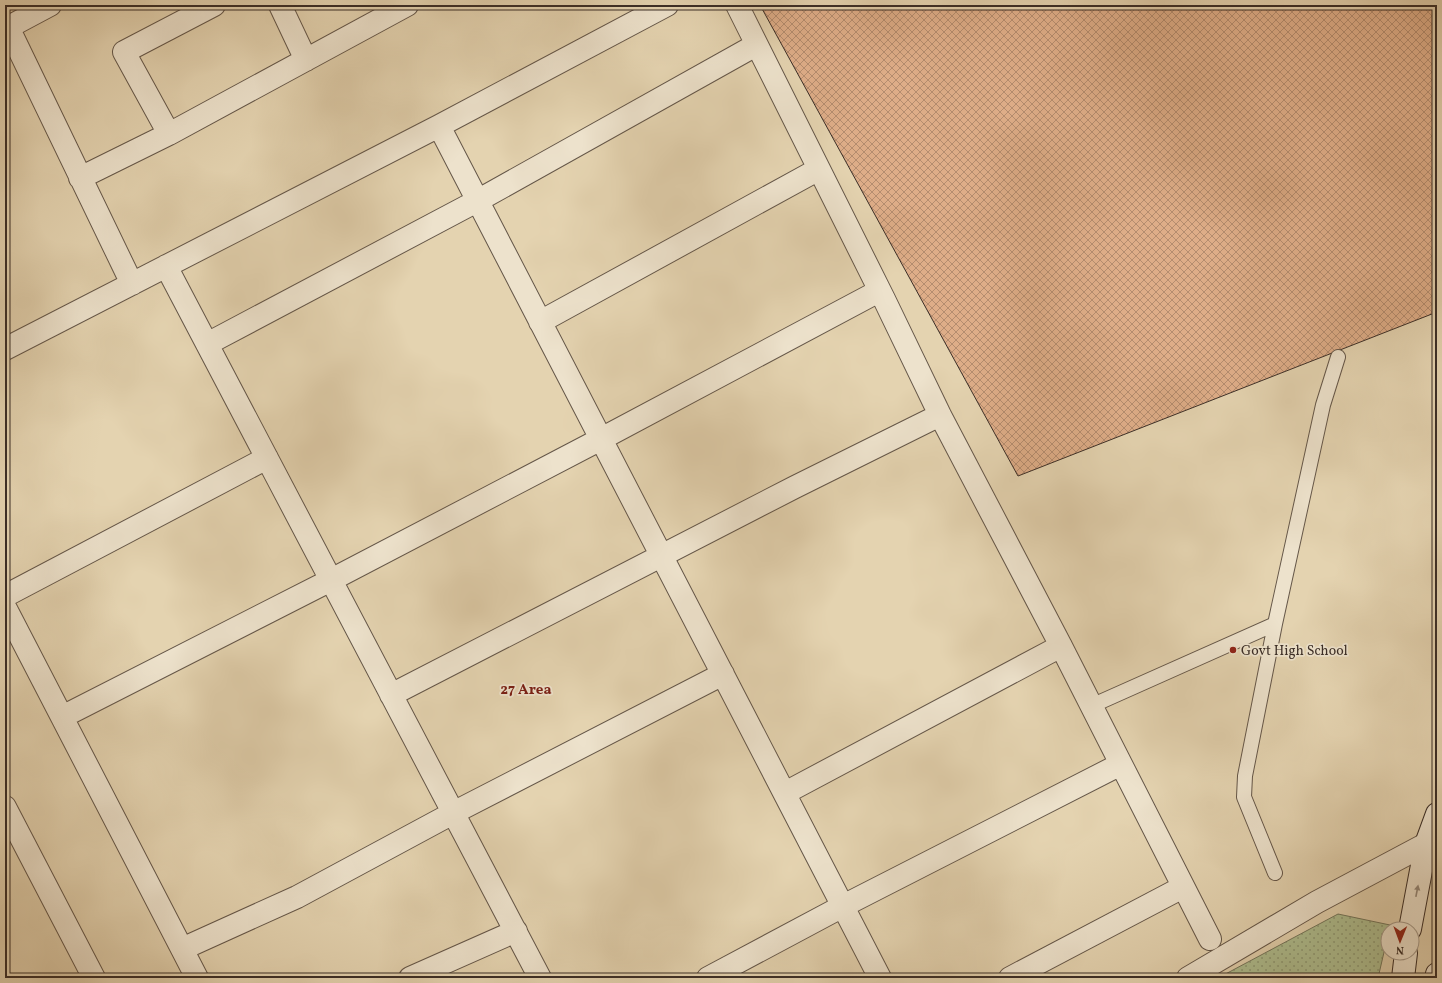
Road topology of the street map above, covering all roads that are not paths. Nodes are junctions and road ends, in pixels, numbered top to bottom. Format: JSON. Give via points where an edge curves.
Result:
{"nodes":[{"id":1,"x":50,"y":5,"type":"edge"},
{"id":2,"x":214,"y":5,"type":"edge"},
{"id":3,"x":280,"y":5,"type":"edge"},
{"id":4,"x":406,"y":5,"type":"edge"},
{"id":5,"x":667,"y":5,"type":"edge"},
{"id":6,"x":737,"y":5,"type":"edge"},
{"id":7,"x":6,"y":28,"type":"edge"},
{"id":8,"x":756,"y":45,"type":"junction"},
{"id":9,"x":306,"y":60,"type":"junction"},
{"id":10,"x":439,"y":126,"type":"junction"},
{"id":11,"x":169,"y":134,"type":"junction"},
{"id":12,"x":819,"y":169,"type":"junction"},
{"id":13,"x":80,"y":178,"type":"junction"},
{"id":14,"x":477,"y":201,"type":"junction"},
{"id":15,"x":166,"y":266,"type":"junction"},
{"id":16,"x":132,"y":284,"type":"junction"},
{"id":17,"x":879,"y":291,"type":"junction"},
{"id":18,"x":540,"y":322,"type":"junction"},
{"id":19,"x":207,"y":344,"type":"junction"},
{"id":20,"x":5,"y":349,"type":"edge"},
{"id":21,"x":1338,"y":357,"type":"dead end"},
{"id":22,"x":940,"y":415,"type":"junction"},
{"id":23,"x":601,"y":439,"type":"junction"},
{"id":24,"x":267,"y":458,"type":"junction"},
{"id":25,"x":662,"y":556,"type":"junction"},
{"id":26,"x":331,"y":580,"type":"junction"},
{"id":27,"x":5,"y":596,"type":"edge"},
{"id":28,"x":5,"y":607,"type":"edge"},
{"id":29,"x":1275,"y":624,"type":"junction"},
{"id":30,"x":1060,"y":646,"type":"junction"},
{"id":31,"x":723,"y":674,"type":"junction"},
{"id":32,"x":391,"y":695,"type":"junction"},
{"id":33,"x":1091,"y":706,"type":"junction"},
{"id":34,"x":62,"y":717,"type":"junction"},
{"id":35,"x":1121,"y":764,"type":"junction"},
{"id":36,"x":784,"y":793,"type":"junction"},
{"id":37,"x":5,"y":807,"type":"edge"},
{"id":38,"x":453,"y":813,"type":"junction"},
{"id":39,"x":1437,"y":814,"type":"edge"},
{"id":40,"x":1432,"y":841,"type":"edge"},
{"id":41,"x":1275,"y":873,"type":"dead end"},
{"id":42,"x":1183,"y":887,"type":"junction"},
{"id":43,"x":843,"y":906,"type":"junction"},
{"id":44,"x":1412,"y":921,"type":"edge"},
{"id":45,"x":516,"y":932,"type":"junction"},
{"id":46,"x":1210,"y":939,"type":"dead end"},
{"id":47,"x":182,"y":949,"type":"junction"},
{"id":48,"x":1405,"y":961,"type":"edge"},
{"id":49,"x":1437,"y":974,"type":"edge"},
{"id":50,"x":94,"y":978,"type":"edge"},
{"id":51,"x":197,"y":978,"type":"edge"},
{"id":52,"x":410,"y":978,"type":"edge"},
{"id":53,"x":540,"y":978,"type":"edge"},
{"id":54,"x":708,"y":978,"type":"edge"},
{"id":55,"x":880,"y":978,"type":"edge"},
{"id":56,"x":1010,"y":978,"type":"edge"},
{"id":57,"x":1188,"y":978,"type":"edge"},
{"id":58,"x":1403,"y":978,"type":"edge"},
{"id":59,"x":1436,"y":978,"type":"edge"}],
"edges":[{"from":1,"to":7,"type":"street"},
{"from":2,"to":11,"type":"street","via":[[124,52]]},
{"from":3,"to":9,"type":"street"},
{"from":4,"to":9,"type":"street"},
{"from":5,"to":10,"type":"street"},
{"from":6,"to":8,"type":"street"},
{"from":7,"to":13,"type":"street"},
{"from":8,"to":12,"type":"street"},
{"from":8,"to":14,"type":"street"},
{"from":9,"to":11,"type":"street"},
{"from":10,"to":14,"type":"street"},
{"from":10,"to":15,"type":"street"},
{"from":11,"to":13,"type":"street"},
{"from":12,"to":17,"type":"street"},
{"from":12,"to":18,"type":"street"},
{"from":13,"to":16,"type":"street"},
{"from":14,"to":18,"type":"street"},
{"from":14,"to":19,"type":"street"},
{"from":15,"to":16,"type":"street"},
{"from":15,"to":19,"type":"street"},
{"from":16,"to":20,"type":"street"},
{"from":17,"to":22,"type":"street"},
{"from":17,"to":23,"type":"street"},
{"from":18,"to":23,"type":"street"},
{"from":19,"to":24,"type":"street"},
{"from":21,"to":29,"type":"lane","via":[[1323,405]]},
{"from":22,"to":25,"type":"street"},
{"from":22,"to":30,"type":"street"},
{"from":23,"to":25,"type":"street"},
{"from":23,"to":26,"type":"street"},
{"from":24,"to":26,"type":"street"},
{"from":24,"to":27,"type":"street"},
{"from":25,"to":31,"type":"street"},
{"from":25,"to":32,"type":"street"},
{"from":26,"to":32,"type":"street"},
{"from":26,"to":34,"type":"street"},
{"from":28,"to":34,"type":"street"},
{"from":29,"to":33,"type":"lane"},
{"from":29,"to":41,"type":"lane","via":[[1245,776],[1244,797]]},
{"from":30,"to":33,"type":"street"},
{"from":30,"to":36,"type":"street"},
{"from":31,"to":36,"type":"street"},
{"from":31,"to":38,"type":"street"},
{"from":32,"to":38,"type":"street"},
{"from":33,"to":35,"type":"street"},
{"from":34,"to":47,"type":"street"},
{"from":35,"to":42,"type":"street"},
{"from":35,"to":43,"type":"street"},
{"from":36,"to":43,"type":"street"},
{"from":37,"to":50,"type":"street"},
{"from":38,"to":45,"type":"street"},
{"from":38,"to":47,"type":"street","via":[[297,897]]},
{"from":39,"to":40,"type":"street"},
{"from":44,"to":40,"type":"street","one_way":true},
{"from":40,"to":57,"type":"street","via":[[1317,902]]},
{"from":42,"to":46,"type":"street"},
{"from":42,"to":56,"type":"street"},
{"from":43,"to":54,"type":"street"},
{"from":43,"to":55,"type":"street"},
{"from":45,"to":52,"type":"street"},
{"from":45,"to":53,"type":"street"},
{"from":47,"to":51,"type":"street"},
{"from":48,"to":58,"type":"street"},
{"from":49,"to":59,"type":"street"}]}
